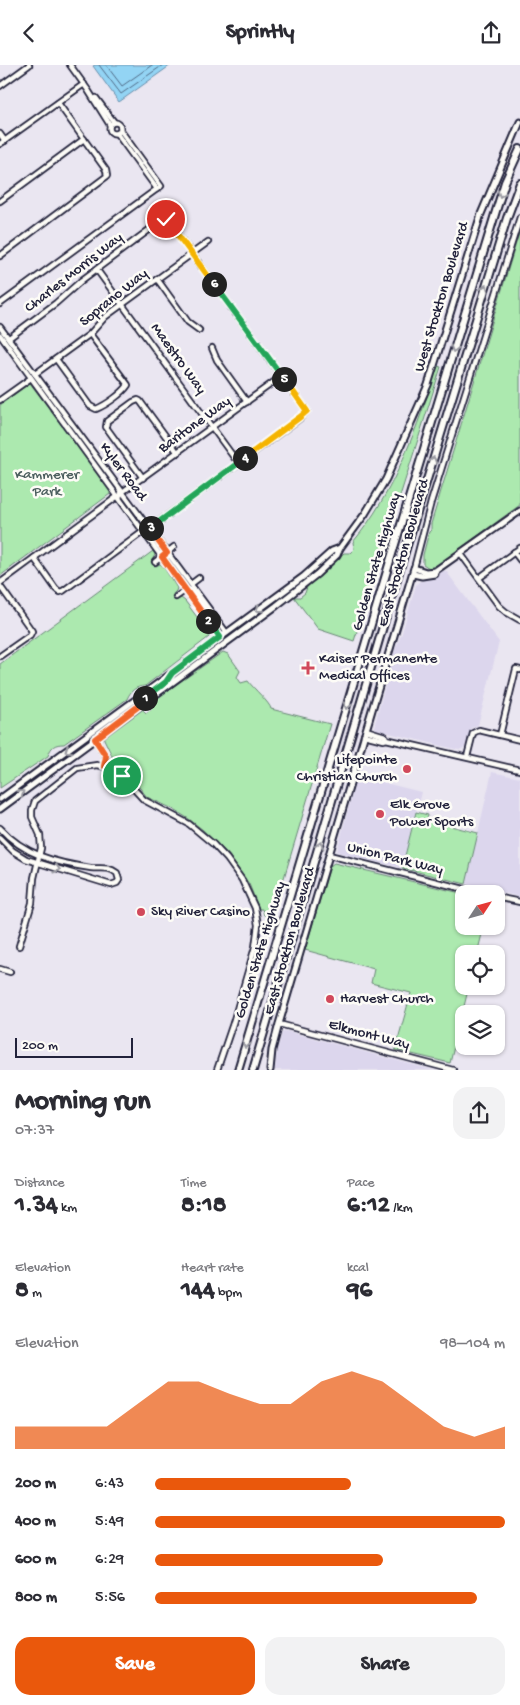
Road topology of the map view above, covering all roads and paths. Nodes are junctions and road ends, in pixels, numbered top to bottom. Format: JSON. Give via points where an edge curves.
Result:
{"nodes":[{"id":1,"x":29,"y":65,"type":"edge"},
{"id":2,"x":70,"y":65,"type":"edge"},
{"id":3,"x":84,"y":84,"type":"junction"},
{"id":4,"x":0,"y":86,"type":"edge"},
{"id":5,"x":58,"y":103,"type":"junction"},
{"id":6,"x":520,"y":122,"type":"edge"},
{"id":7,"x":0,"y":134,"type":"edge"},
{"id":8,"x":84,"y":139,"type":"junction"},
{"id":9,"x":5,"y":141,"type":"junction"},
{"id":10,"x":0,"y":144,"type":"edge"},
{"id":11,"x":520,"y":149,"type":"edge"},
{"id":12,"x":520,"y":183,"type":"edge"},
{"id":13,"x":0,"y":201,"type":"edge"},
{"id":14,"x":520,"y":217,"type":"edge"},
{"id":15,"x":208,"y":242,"type":"dead end"},
{"id":16,"x":192,"y":254,"type":"junction"},
{"id":17,"x":0,"y":256,"type":"edge"},
{"id":18,"x":97,"y":270,"type":"junction"},
{"id":19,"x":157,"y":279,"type":"junction"},
{"id":20,"x":0,"y":304,"type":"edge"},
{"id":21,"x":122,"y":304,"type":"junction"},
{"id":22,"x":0,"y":327,"type":"edge"},
{"id":23,"x":199,"y":330,"type":"dead end"},
{"id":24,"x":90,"y":334,"type":"junction"},
{"id":25,"x":0,"y":335,"type":"edge"},
{"id":26,"x":4,"y":341,"type":"edge"},
{"id":27,"x":212,"y":348,"type":"dead end"},
{"id":28,"x":56,"y":359,"type":"junction"},
{"id":29,"x":33,"y":376,"type":"junction"},
{"id":30,"x":282,"y":376,"type":"junction"},
{"id":31,"x":0,"y":400,"type":"edge"},
{"id":32,"x":247,"y":402,"type":"junction"},
{"id":33,"x":212,"y":427,"type":"junction"},
{"id":34,"x":178,"y":453,"type":"junction"},
{"id":35,"x":238,"y":463,"type":"junction"},
{"id":36,"x":143,"y":478,"type":"junction"},
{"id":37,"x":120,"y":495,"type":"junction"},
{"id":38,"x":520,"y":511,"type":"edge"},
{"id":39,"x":147,"y":529,"type":"junction"},
{"id":40,"x":174,"y":547,"type":"dead end"},
{"id":41,"x":340,"y":547,"type":"junction"},
{"id":42,"x":520,"y":548,"type":"edge"},
{"id":43,"x":514,"y":552,"type":"junction"},
{"id":44,"x":167,"y":553,"type":"junction"},
{"id":45,"x":461,"y":554,"type":"junction"},
{"id":46,"x":162,"y":557,"type":"junction"},
{"id":47,"x":34,"y":558,"type":"junction"},
{"id":48,"x":520,"y":560,"type":"edge"},
{"id":49,"x":154,"y":562,"type":"dead end"},
{"id":50,"x":315,"y":567,"type":"junction"},
{"id":51,"x":413,"y":571,"type":"junction"},
{"id":52,"x":199,"y":578,"type":"dead end"},
{"id":53,"x":479,"y":578,"type":"junction"},
{"id":54,"x":191,"y":584,"type":"junction"},
{"id":55,"x":293,"y":584,"type":"junction"},
{"id":56,"x":0,"y":585,"type":"edge"},
{"id":57,"x":298,"y":589,"type":"junction"},
{"id":58,"x":185,"y":590,"type":"junction"},
{"id":59,"x":176,"y":597,"type":"dead end"},
{"id":60,"x":276,"y":606,"type":"junction"},
{"id":61,"x":214,"y":616,"type":"junction"},
{"id":62,"x":520,"y":620,"type":"edge"},
{"id":63,"x":226,"y":632,"type":"junction"},
{"id":64,"x":220,"y":637,"type":"junction"},
{"id":65,"x":0,"y":657,"type":"edge"},
{"id":66,"x":520,"y":670,"type":"edge"},
{"id":67,"x":172,"y":673,"type":"junction"},
{"id":68,"x":139,"y":698,"type":"junction"},
{"id":69,"x":144,"y":702,"type":"junction"},
{"id":70,"x":109,"y":727,"type":"junction"},
{"id":71,"x":365,"y":733,"type":"junction"},
{"id":72,"x":500,"y":735,"type":"junction"},
{"id":73,"x":95,"y":739,"type":"junction"},
{"id":74,"x":520,"y":740,"type":"edge"},
{"id":75,"x":467,"y":757,"type":"junction"},
{"id":76,"x":104,"y":766,"type":"junction"},
{"id":77,"x":520,"y":770,"type":"edge"},
{"id":78,"x":0,"y":799,"type":"edge"},
{"id":79,"x":0,"y":809,"type":"edge"},
{"id":80,"x":0,"y":828,"type":"edge"},
{"id":81,"x":0,"y":838,"type":"edge"},
{"id":82,"x":39,"y":855,"type":"junction"},
{"id":83,"x":328,"y":855,"type":"junction"},
{"id":84,"x":38,"y":862,"type":"junction"},
{"id":85,"x":455,"y":887,"type":"edge"},
{"id":86,"x":505,"y":899,"type":"edge"},
{"id":87,"x":520,"y":902,"type":"edge"},
{"id":88,"x":19,"y":946,"type":"dead end"},
{"id":89,"x":0,"y":969,"type":"edge"},
{"id":90,"x":10,"y":972,"type":"dead end"},
{"id":91,"x":278,"y":1024,"type":"junction"},
{"id":92,"x":217,"y":1070,"type":"edge"},
{"id":93,"x":238,"y":1070,"type":"edge"},
{"id":94,"x":253,"y":1070,"type":"edge"},
{"id":95,"x":270,"y":1070,"type":"edge"},
{"id":96,"x":453,"y":1070,"type":"edge"}],
"edges":[{"from":1,"to":4,"type":"street"},
{"from":2,"to":3,"type":"street"},
{"from":3,"to":5,"type":"street"},
{"from":3,"to":20,"type":"street","via":[[112,123],[116,122],[122,129],[119,132],[159,188]]},
{"from":5,"to":8,"type":"street"},
{"from":5,"to":9,"type":"street"},
{"from":6,"to":41,"type":"main road","name":"West Stockton Boulevard","via":[[481,214],[428,385],[386,479]]},
{"from":7,"to":9,"type":"street"},
{"from":8,"to":13,"type":"street"},
{"from":8,"to":17,"type":"street","via":[[107,171],[105,178]]},
{"from":9,"to":10,"type":"street"},
{"from":11,"to":93,"type":"highway","name":"Golden State Highway","one_way":true,"via":[[505,182],[409,495]]},
{"from":94,"to":12,"type":"highway","name":"Golden State Highway","one_way":true,"via":[[424,489]]},
{"from":14,"to":51,"type":"street","name":"East Stockton Boulevard"},
{"from":15,"to":16,"type":"street","name":"Soprano Way"},
{"from":16,"to":18,"type":"street","name":"Charles Morris Way","via":[[168,221],[163,220]]},
{"from":16,"to":19,"type":"street","name":"Soprano Way"},
{"from":16,"to":30,"type":"street","name":"Charles Morris Way"},
{"from":18,"to":21,"type":"street","name":"Maestro Way"},
{"from":18,"to":26,"type":"street","name":"Charles Morris Way"},
{"from":19,"to":21,"type":"street","name":"Soprano Way"},
{"from":19,"to":23,"type":"street","via":[[188,322]]},
{"from":21,"to":24,"type":"street","name":"Soprano Way"},
{"from":21,"to":33,"type":"street","name":"Maestro Way"},
{"from":22,"to":26,"type":"street","name":"Kyler Road"},
{"from":24,"to":28,"type":"street","name":"Soprano Way"},
{"from":24,"to":28,"type":"street","via":[[128,385],[100,407],[90,406]]},
{"from":25,"to":26,"type":"street","name":"Kyler Road"},
{"from":26,"to":29,"type":"street","name":"Kyler Road"},
{"from":26,"to":29,"type":"street","name":"Kyler Road"},
{"from":27,"to":32,"type":"street"},
{"from":28,"to":29,"type":"street","name":"Soprano Way"},
{"from":29,"to":31,"type":"street","name":"Soprano Way"},
{"from":29,"to":37,"type":"street","name":"Kyler Road"},
{"from":29,"to":37,"type":"street","name":"Kyler Road","via":[[62,410]]},
{"from":30,"to":32,"type":"street","name":"Baritone Way"},
{"from":30,"to":35,"type":"street","name":"Charles Morris Way","via":[[307,411]]},
{"from":32,"to":33,"type":"street","name":"Baritone Way"},
{"from":33,"to":34,"type":"street","name":"Baritone Way"},
{"from":33,"to":35,"type":"street","name":"Maestro Way"},
{"from":34,"to":36,"type":"street","name":"Baritone Way"},
{"from":34,"to":36,"type":"street","via":[[140,401],[136,400],[108,421],[106,427]]},
{"from":35,"to":39,"type":"street","name":"Charles Morris Way"},
{"from":36,"to":37,"type":"street","name":"Baritone Way"},
{"from":37,"to":39,"type":"street","name":"Kyler Road"},
{"from":37,"to":47,"type":"street","name":"Baritone Way"},
{"from":38,"to":45,"type":"main road"},
{"from":39,"to":44,"type":"street","name":"Kyler Road"},
{"from":39,"to":46,"type":"street","name":"Kyler Road"},
{"from":39,"to":47,"type":"street","name":"Charles Morris Way","via":[[60,592]]},
{"from":40,"to":44,"type":"street"},
{"from":41,"to":50,"type":"main road"},
{"from":41,"to":57,"type":"main road","via":[[330,562]]},
{"from":42,"to":43,"type":"street"},
{"from":43,"to":48,"type":"street"},
{"from":43,"to":53,"type":"street"},
{"from":44,"to":46,"type":"street"},
{"from":44,"to":54,"type":"street","name":"Kyler Road"},
{"from":45,"to":51,"type":"main road","via":[[431,573]]},
{"from":45,"to":53,"type":"street"},
{"from":46,"to":49,"type":"street"},
{"from":46,"to":58,"type":"street","name":"Kyler Road"},
{"from":47,"to":56,"type":"street","name":"Baritone Way"},
{"from":50,"to":55,"type":"main road"},
{"from":50,"to":57,"type":"main road"},
{"from":51,"to":71,"type":"main road","name":"East Stockton Boulevard"},
{"from":52,"to":54,"type":"street"},
{"from":53,"to":62,"type":"street","via":[[499,607]]},
{"from":54,"to":61,"type":"street","name":"Kyler Road"},
{"from":55,"to":60,"type":"main road"},
{"from":55,"to":63,"type":"main road","one_way":true},
{"from":56,"to":65,"type":"street","via":[[32,631]]},
{"from":57,"to":60,"type":"main road"},
{"from":58,"to":59,"type":"street"},
{"from":58,"to":61,"type":"street","via":[[191,590]]},
{"from":58,"to":64,"type":"street","name":"Kyler Road"},
{"from":60,"to":69,"type":"main road"},
{"from":61,"to":63,"type":"street","name":"Kyler Road"},
{"from":63,"to":64,"type":"main road"},
{"from":64,"to":67,"type":"main road"},
{"from":66,"to":72,"type":"street","via":[[516,669]]},
{"from":67,"to":68,"type":"main road"},
{"from":67,"to":69,"type":"main road","via":[[168,681]]},
{"from":68,"to":70,"type":"main road","via":[[138,703]]},
{"from":68,"to":78,"type":"main road","one_way":true},
{"from":69,"to":70,"type":"main road"},
{"from":70,"to":73,"type":"main road"},
{"from":71,"to":75,"type":"street"},
{"from":71,"to":83,"type":"main road","name":"East Stockton Boulevard"},
{"from":72,"to":74,"type":"street"},
{"from":72,"to":75,"type":"street","via":[[479,730],[473,733]]},
{"from":73,"to":76,"type":"street","via":[[106,756]]},
{"from":79,"to":73,"type":"main road","one_way":true},
{"from":75,"to":77,"type":"street"},
{"from":76,"to":82,"type":"street","via":[[77,768],[37,799],[32,814],[41,839]]},
{"from":76,"to":92,"type":"street","via":[[122,776],[144,800],[189,824],[213,844],[238,874],[252,900],[258,920],[256,947]]},
{"from":80,"to":82,"type":"street","via":[[21,847]]},
{"from":81,"to":84,"type":"street","via":[[18,855]]},
{"from":82,"to":84,"type":"street"},
{"from":84,"to":82,"type":"street","one_way":true,"via":[[111,885],[119,880],[117,873],[110,869],[71,865]]},
{"from":83,"to":85,"type":"street","name":"Union Park Way"},
{"from":83,"to":91,"type":"main road","name":"East Stockton Boulevard"},
{"from":84,"to":88,"type":"street","via":[[32,903]]},
{"from":86,"to":87,"type":"street"},
{"from":89,"to":90,"type":"street"},
{"from":91,"to":95,"type":"main road","name":"East Stockton Boulevard"},
{"from":91,"to":96,"type":"street","name":"Elkmont Way"}]}
